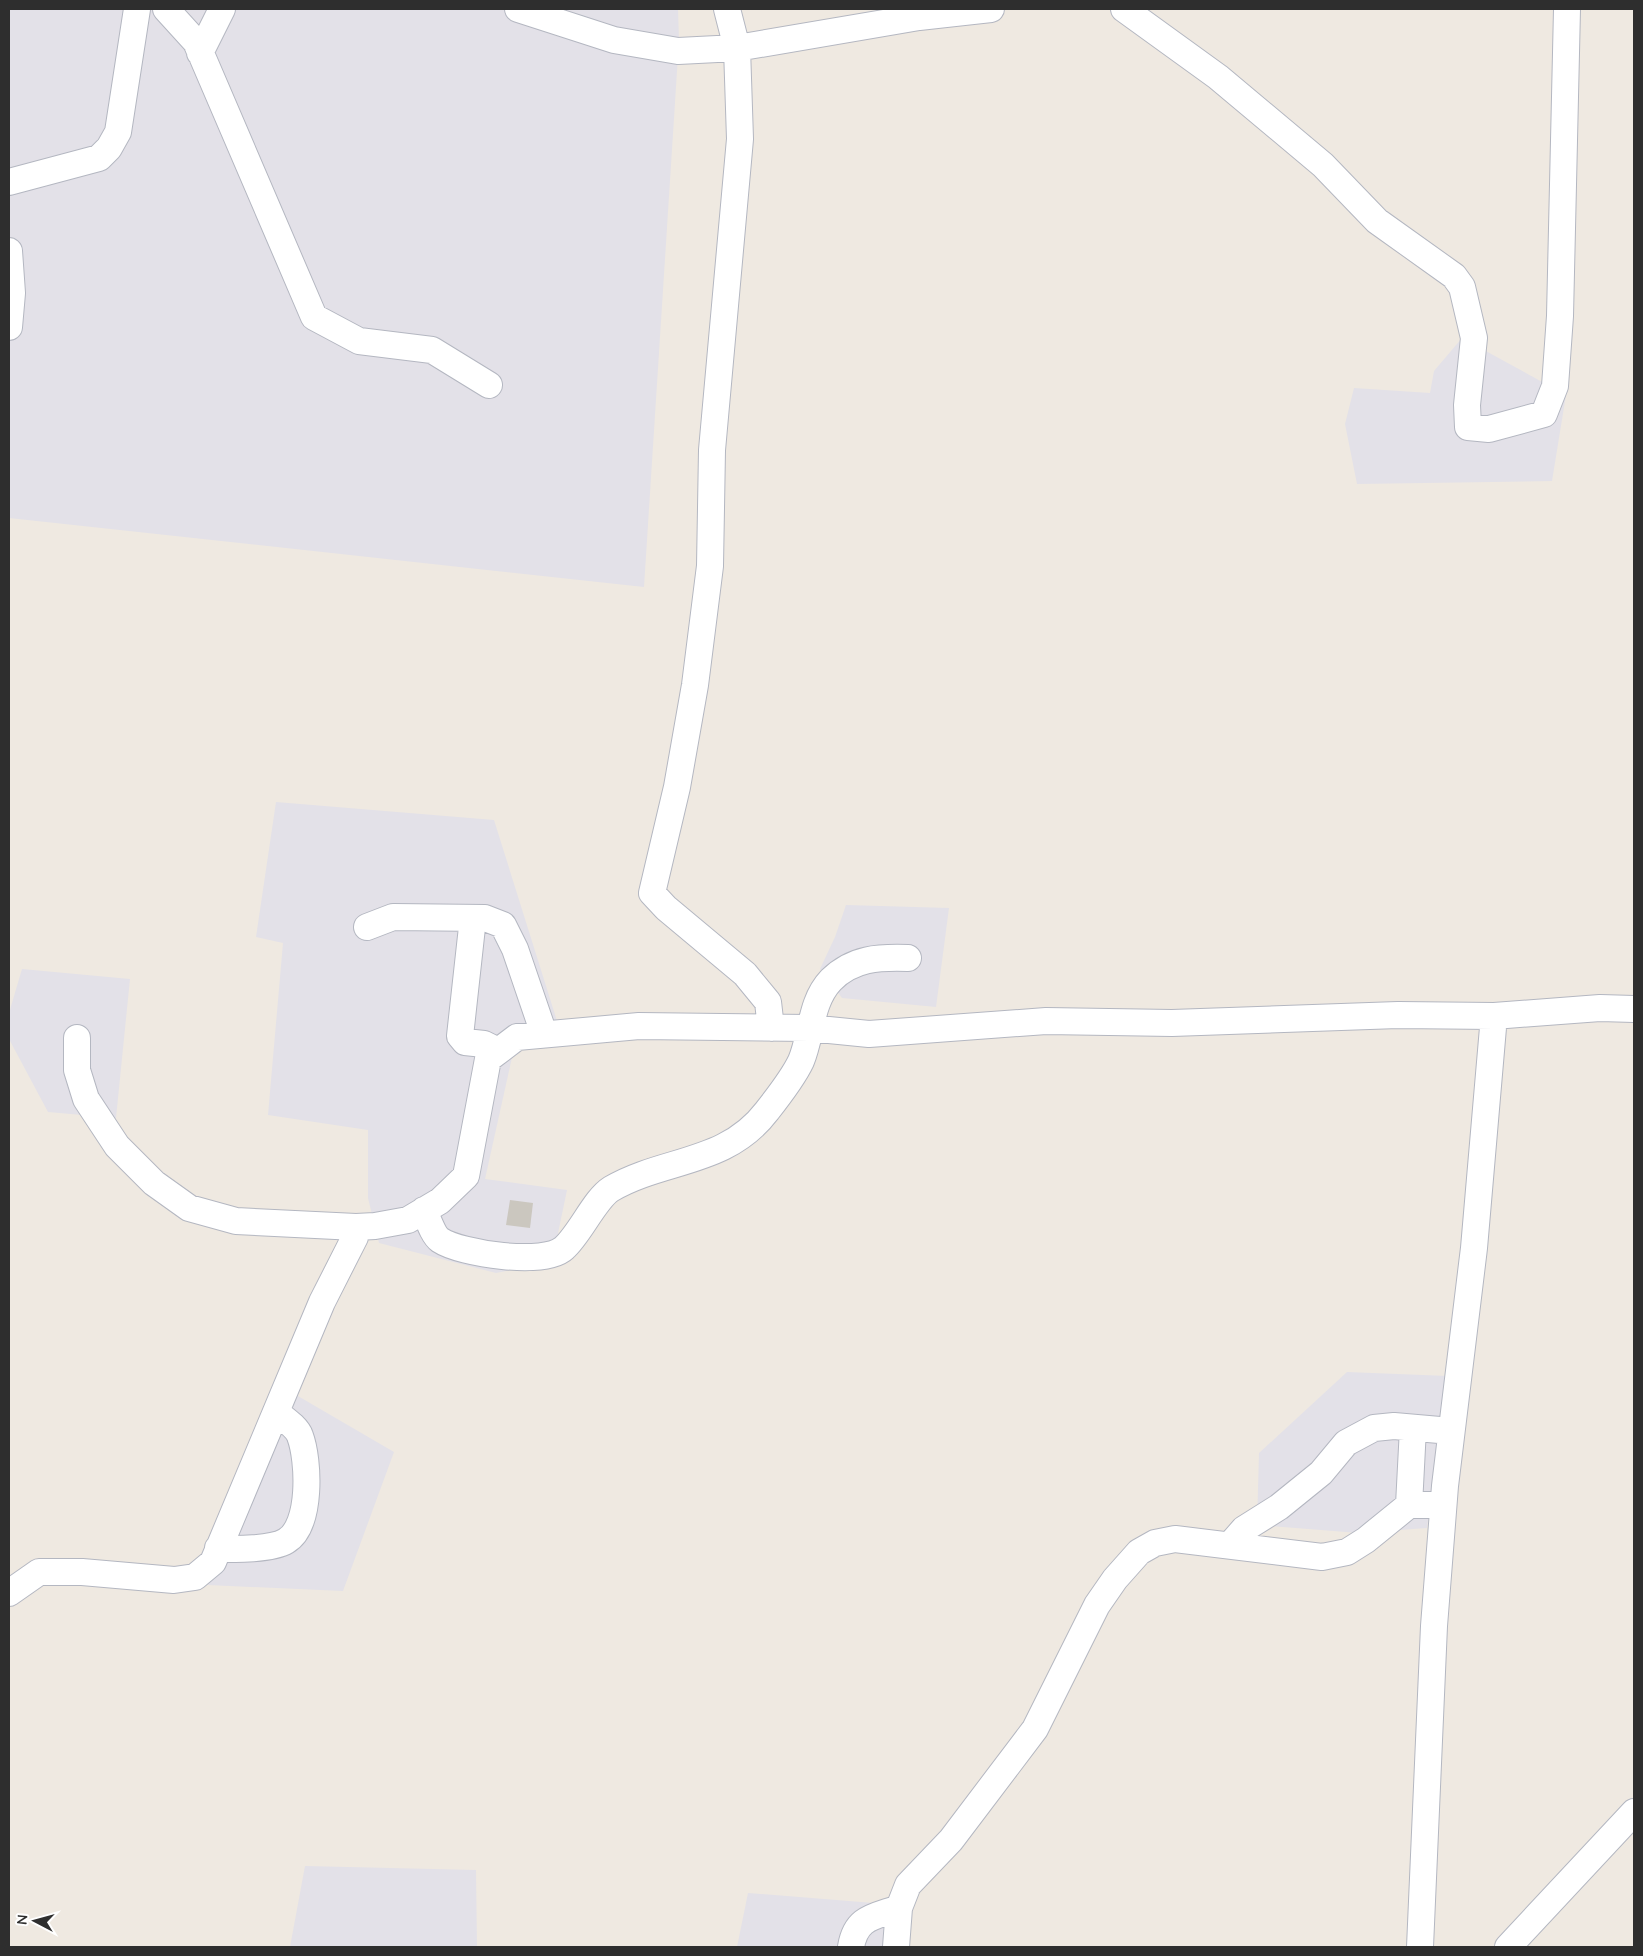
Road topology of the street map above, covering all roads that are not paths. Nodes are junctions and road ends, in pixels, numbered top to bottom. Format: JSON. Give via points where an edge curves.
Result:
{"nodes":[{"id":1,"x":137,"y":9,"type":"edge"},
{"id":2,"x":166,"y":9,"type":"edge"},
{"id":3,"x":222,"y":9,"type":"edge"},
{"id":4,"x":518,"y":9,"type":"edge"},
{"id":5,"x":727,"y":9,"type":"edge"},
{"id":6,"x":1124,"y":9,"type":"edge"},
{"id":7,"x":1567,"y":9,"type":"edge"},
{"id":8,"x":974,"y":10,"type":"edge"},
{"id":9,"x":737,"y":48,"type":"junction"},
{"id":10,"x":200,"y":53,"type":"junction"},
{"id":11,"x":9,"y":182,"type":"edge"},
{"id":12,"x":9,"y":251,"type":"edge"},
{"id":13,"x":9,"y":327,"type":"edge"},
{"id":14,"x":489,"y":385,"type":"dead end"},
{"id":15,"x":473,"y":918,"type":"junction"},
{"id":16,"x":367,"y":927,"type":"dead end"},
{"id":17,"x":908,"y":958,"type":"dead end"},
{"id":18,"x":1634,"y":1009,"type":"edge"},
{"id":19,"x":1494,"y":1016,"type":"junction"},
{"id":20,"x":771,"y":1028,"type":"junction"},
{"id":21,"x":809,"y":1028,"type":"junction"},
{"id":22,"x":544,"y":1034,"type":"junction"},
{"id":23,"x":77,"y":1038,"type":"dead end"},
{"id":24,"x":498,"y":1051,"type":"junction"},
{"id":25,"x":424,"y":1210,"type":"junction"},
{"id":26,"x":356,"y":1227,"type":"junction"},
{"id":27,"x":276,"y":1412,"type":"junction"},
{"id":28,"x":1413,"y":1428,"type":"junction"},
{"id":29,"x":1452,"y":1431,"type":"junction"},
{"id":30,"x":1408,"y":1505,"type":"junction"},
{"id":31,"x":1443,"y":1505,"type":"junction"},
{"id":32,"x":1230,"y":1546,"type":"junction"},
{"id":33,"x":218,"y":1548,"type":"junction"},
{"id":34,"x":9,"y":1593,"type":"edge"},
{"id":35,"x":1634,"y":1812,"type":"edge"},
{"id":36,"x":899,"y":1908,"type":"junction"},
{"id":37,"x":851,"y":1947,"type":"edge"},
{"id":38,"x":896,"y":1947,"type":"edge"},
{"id":39,"x":1420,"y":1947,"type":"edge"},
{"id":40,"x":1508,"y":1947,"type":"edge"}],
"edges":[{"from":1,"to":11,"type":"lane","via":[[118,132],[109,148],[99,158]]},
{"from":2,"to":10,"type":"lane","via":[[196,42]]},
{"from":3,"to":10,"type":"lane"},
{"from":4,"to":9,"type":"lane","via":[[614,40],[678,51]]},
{"from":5,"to":9,"type":"lane"},
{"from":6,"to":7,"type":"lane","via":[[1248,102],[1323,165],[1377,221],[1454,276],[1462,287],[1474,338],[1468,427],[1489,429],[1544,414],[1555,386],[1563,220]]},
{"from":8,"to":9,"type":"lane"},
{"from":9,"to":20,"type":"lane","via":[[740,139],[712,450],[710,566],[695,685],[677,787],[652,894],[745,974],[768,1002]]},
{"from":10,"to":14,"type":"lane","via":[[314,317],[359,341],[432,350]]},
{"from":12,"to":13,"type":"lane","via":[[12,293]]},
{"from":15,"to":16,"type":"lane","via":[[393,917]]},
{"from":15,"to":22,"type":"lane","via":[[485,918],[503,925],[515,949]]},
{"from":15,"to":24,"type":"lane","via":[[460,1036],[465,1042],[484,1044]]},
{"from":17,"to":21,"type":"lane","via":[[876,957],[855,964],[831,981],[817,1002]]},
{"from":18,"to":19,"type":"lane","via":[[1600,1008]]},
{"from":19,"to":21,"type":"lane","via":[[1398,1015],[1172,1023],[1046,1021],[869,1034]]},
{"from":19,"to":29,"type":"lane","via":[[1474,1248]]},
{"from":20,"to":21,"type":"lane"},
{"from":20,"to":22,"type":"lane","via":[[639,1026]]},
{"from":21,"to":25,"type":"lane","via":[[801,1061],[767,1112],[745,1135],[712,1154],[673,1165],[610,1190],[563,1250],[534,1257],[462,1251],[439,1239]]},
{"from":22,"to":24,"type":"lane","via":[[517,1037]]},
{"from":23,"to":26,"type":"lane","via":[[77,1070],[91,1107],[117,1146],[154,1183],[189,1208],[236,1221]]},
{"from":24,"to":25,"type":"lane","via":[[488,1059],[466,1176],[440,1201]]},
{"from":25,"to":26,"type":"lane","via":[[408,1220]]},
{"from":26,"to":27,"type":"lane","via":[[355,1237],[322,1302]]},
{"from":27,"to":33,"type":"lane"},
{"from":27,"to":33,"type":"lane","via":[[300,1435],[308,1474],[299,1527],[286,1541],[237,1550]]},
{"from":28,"to":29,"type":"lane"},
{"from":28,"to":30,"type":"lane"},
{"from":28,"to":32,"type":"lane","via":[[1374,1428],[1346,1443],[1321,1473],[1279,1507],[1244,1529]]},
{"from":29,"to":31,"type":"lane"},
{"from":30,"to":31,"type":"lane"},
{"from":30,"to":32,"type":"lane","via":[[1347,1552],[1302,1556]]},
{"from":31,"to":39,"type":"lane","via":[[1434,1626]]},
{"from":32,"to":36,"type":"lane","via":[[1175,1539],[1155,1543],[1139,1552],[1097,1606],[1035,1729],[951,1840],[908,1886]]},
{"from":33,"to":34,"type":"lane","via":[[212,1562],[195,1577],[174,1580],[82,1572],[39,1572]]},
{"from":35,"to":40,"type":"lane"},
{"from":36,"to":37,"type":"lane","via":[[863,1921],[853,1934]]},
{"from":36,"to":38,"type":"lane"}]}
